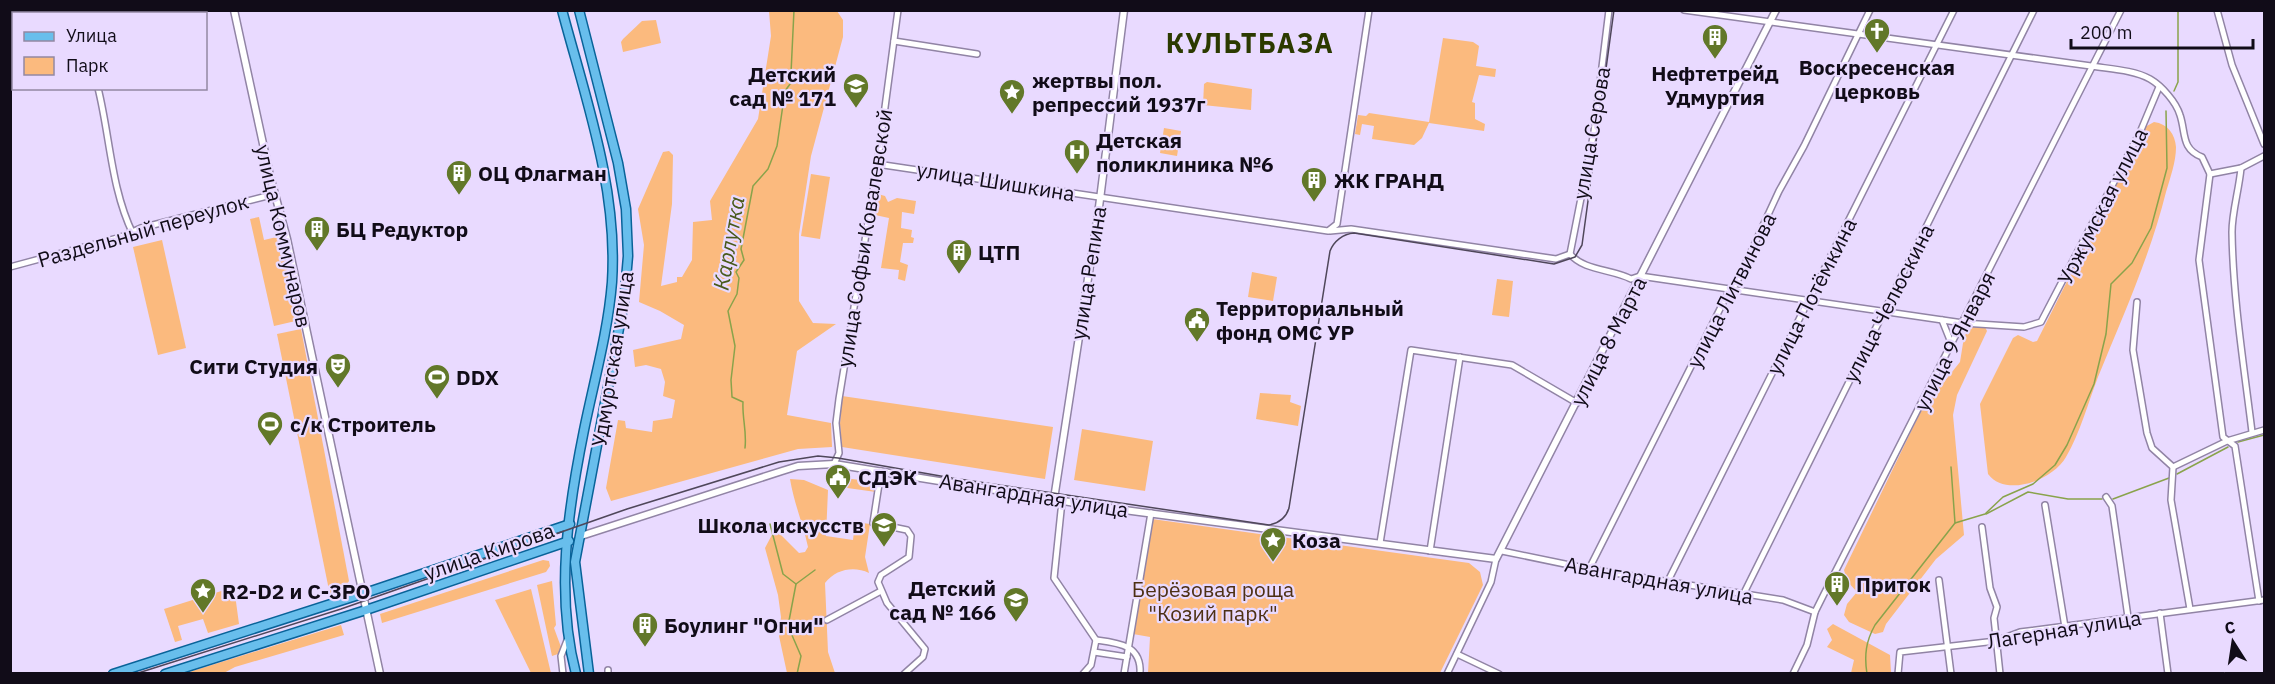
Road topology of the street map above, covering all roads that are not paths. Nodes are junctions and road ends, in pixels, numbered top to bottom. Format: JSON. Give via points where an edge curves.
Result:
{"nodes":[{"id":1,"x":234,"y":10,"type":"edge"},
{"id":2,"x":562,"y":10,"type":"edge"},
{"id":3,"x":579,"y":10,"type":"edge"},
{"id":4,"x":898,"y":10,"type":"edge"},
{"id":5,"x":1124,"y":10,"type":"edge"},
{"id":6,"x":1369,"y":10,"type":"edge"},
{"id":7,"x":1610,"y":10,"type":"edge"},
{"id":8,"x":1776,"y":10,"type":"edge"},
{"id":9,"x":1870,"y":10,"type":"edge"},
{"id":10,"x":1954,"y":10,"type":"edge"},
{"id":11,"x":2034,"y":10,"type":"edge"},
{"id":12,"x":2121,"y":10,"type":"edge"},
{"id":13,"x":2217,"y":10,"type":"edge"},
{"id":14,"x":1688,"y":11,"type":"edge"},
{"id":15,"x":1770,"y":22,"type":"junction"},
{"id":16,"x":1858,"y":33,"type":"junction"},
{"id":17,"x":894,"y":41,"type":"junction"},
{"id":18,"x":1938,"y":44,"type":"junction"},
{"id":19,"x":977,"y":54,"type":"dead end"},
{"id":20,"x":2012,"y":54,"type":"junction"},
{"id":21,"x":2091,"y":66,"type":"junction"},
{"id":22,"x":2158,"y":87,"type":"junction"},
{"id":23,"x":98,"y":90,"type":"edge"},
{"id":24,"x":2265,"y":144,"type":"edge"},
{"id":25,"x":2265,"y":156,"type":"edge"},
{"id":26,"x":877,"y":164,"type":"junction"},
{"id":27,"x":2241,"y":168,"type":"junction"},
{"id":28,"x":2210,"y":174,"type":"junction"},
{"id":29,"x":275,"y":194,"type":"junction"},
{"id":30,"x":1100,"y":196,"type":"junction"},
{"id":31,"x":1328,"y":231,"type":"junction"},
{"id":32,"x":133,"y":234,"type":"junction"},
{"id":33,"x":1570,"y":254,"type":"junction"},
{"id":34,"x":10,"y":267,"type":"edge"},
{"id":35,"x":1640,"y":276,"type":"junction"},
{"id":36,"x":1730,"y":290,"type":"junction"},
{"id":37,"x":1808,"y":300,"type":"junction"},
{"id":38,"x":2137,"y":302,"type":"dead end"},
{"id":39,"x":1884,"y":310,"type":"junction"},
{"id":40,"x":1942,"y":320,"type":"junction"},
{"id":41,"x":1963,"y":323,"type":"junction"},
{"id":42,"x":1952,"y":345,"type":"junction"},
{"id":43,"x":1460,"y":357,"type":"junction"},
{"id":44,"x":1577,"y":403,"type":"junction"},
{"id":45,"x":2265,"y":430,"type":"edge"},
{"id":46,"x":2252,"y":432,"type":"junction"},
{"id":47,"x":2227,"y":441,"type":"junction"},
{"id":48,"x":834,"y":464,"type":"junction"},
{"id":49,"x":2173,"y":467,"type":"junction"},
{"id":50,"x":579,"y":468,"type":"junction"},
{"id":51,"x":593,"y":471,"type":"junction"},
{"id":52,"x":881,"y":471,"type":"junction"},
{"id":53,"x":2106,"y":497,"type":"dead end"},
{"id":54,"x":1054,"y":499,"type":"junction"},
{"id":55,"x":1062,"y":501,"type":"junction"},
{"id":56,"x":2045,"y":505,"type":"dead end"},
{"id":57,"x":1150,"y":513,"type":"junction"},
{"id":58,"x":570,"y":524,"type":"junction"},
{"id":59,"x":1982,"y":527,"type":"dead end"},
{"id":60,"x":581,"y":536,"type":"junction"},
{"id":61,"x":566,"y":542,"type":"junction"},
{"id":62,"x":1380,"y":543,"type":"junction"},
{"id":63,"x":1430,"y":551,"type":"junction"},
{"id":64,"x":1502,"y":551,"type":"junction"},
{"id":65,"x":1496,"y":560,"type":"junction"},
{"id":66,"x":1589,"y":569,"type":"junction"},
{"id":67,"x":1939,"y":580,"type":"dead end"},
{"id":68,"x":1668,"y":581,"type":"junction"},
{"id":69,"x":880,"y":591,"type":"junction"},
{"id":70,"x":362,"y":594,"type":"junction"},
{"id":71,"x":1743,"y":595,"type":"junction"},
{"id":72,"x":2262,"y":601,"type":"edge"},
{"id":73,"x":580,"y":606,"type":"junction"},
{"id":74,"x":567,"y":607,"type":"junction"},
{"id":75,"x":2190,"y":609,"type":"junction"},
{"id":76,"x":366,"y":610,"type":"junction"},
{"id":77,"x":1815,"y":612,"type":"junction"},
{"id":78,"x":2160,"y":613,"type":"junction"},
{"id":79,"x":2128,"y":616,"type":"junction"},
{"id":80,"x":827,"y":620,"type":"dead end"},
{"id":81,"x":2065,"y":627,"type":"junction"},
{"id":82,"x":569,"y":636,"type":"junction"},
{"id":83,"x":1096,"y":640,"type":"junction"},
{"id":84,"x":1996,"y":640,"type":"junction"},
{"id":85,"x":1127,"y":645,"type":"junction"},
{"id":86,"x":1947,"y":647,"type":"junction"},
{"id":87,"x":1094,"y":652,"type":"junction"},
{"id":88,"x":1457,"y":654,"type":"junction"},
{"id":89,"x":1126,"y":657,"type":"junction"},
{"id":90,"x":113,"y":674,"type":"edge"},
{"id":91,"x":165,"y":674,"type":"edge"},
{"id":92,"x":380,"y":674,"type":"edge"},
{"id":93,"x":563,"y":674,"type":"edge"},
{"id":94,"x":576,"y":674,"type":"edge"},
{"id":95,"x":589,"y":674,"type":"edge"},
{"id":96,"x":904,"y":674,"type":"edge"},
{"id":97,"x":1083,"y":674,"type":"edge"},
{"id":98,"x":1124,"y":674,"type":"edge"},
{"id":99,"x":1140,"y":674,"type":"edge"},
{"id":100,"x":1447,"y":674,"type":"edge"},
{"id":101,"x":1499,"y":674,"type":"edge"},
{"id":102,"x":1793,"y":674,"type":"edge"},
{"id":103,"x":1898,"y":674,"type":"edge"},
{"id":104,"x":1951,"y":674,"type":"edge"},
{"id":105,"x":2000,"y":674,"type":"edge"},
{"id":106,"x":2168,"y":674,"type":"edge"}],
"edges":[{"from":1,"to":29,"type":"street","name":"улица Коммунаров"},
{"from":2,"to":50,"type":"main road","name":"Удмуртская улица","via":[[604,169],[614,235],[609,306]]},
{"from":3,"to":51,"type":"main road","name":"Удмуртская улица","via":[[618,163],[626,209],[628,256],[624,302]]},
{"from":4,"to":17,"type":"street","name":"улица Софьи Ковалевской"},
{"from":5,"to":30,"type":"street","name":"улица Репина"},
{"from":6,"to":31,"type":"street","via":[[1337,224]]},
{"from":7,"to":33,"type":"street","name":"улица Серова","via":[[1594,132]]},
{"from":8,"to":15,"type":"street","name":"улица 8 Марта"},
{"from":9,"to":16,"type":"street","name":"улица Литвинова"},
{"from":10,"to":18,"type":"street","name":"улица Потёмкина"},
{"from":11,"to":20,"type":"street","name":"улица Челюскина"},
{"from":12,"to":21,"type":"street","name":"улица 9 Января"},
{"from":13,"to":24,"type":"street","via":[[2232,65]]},
{"from":14,"to":15,"type":"street"},
{"from":15,"to":16,"type":"street"},
{"from":15,"to":35,"type":"street","name":"улица 8 Марта"},
{"from":16,"to":18,"type":"street"},
{"from":16,"to":36,"type":"street","name":"улица Литвинова"},
{"from":17,"to":19,"type":"street"},
{"from":17,"to":26,"type":"street","name":"улица Софьи Ковалевской"},
{"from":18,"to":20,"type":"street"},
{"from":18,"to":37,"type":"street","name":"улица Потёмкина"},
{"from":20,"to":21,"type":"street"},
{"from":20,"to":39,"type":"street","name":"улица Челюскина"},
{"from":21,"to":22,"type":"street","via":[[2138,75]]},
{"from":21,"to":41,"type":"street","name":"улица 9 Января"},
{"from":22,"to":28,"type":"street","via":[[2176,105],[2186,145],[2202,157]]},
{"from":22,"to":41,"type":"street","name":"Уржумская улица","via":[[2137,139],[2041,322],[2024,327]]},
{"from":23,"to":32,"type":"street","via":[[113,168]]},
{"from":25,"to":27,"type":"street"},
{"from":26,"to":30,"type":"street","name":"улица Шишкина"},
{"from":26,"to":48,"type":"street","name":"улица Софьи Ковалевской","via":[[839,399],[839,453]]},
{"from":27,"to":28,"type":"street"},
{"from":27,"to":46,"type":"street","via":[[2233,218],[2233,274]]},
{"from":28,"to":47,"type":"street","via":[[2199,260],[2223,437]]},
{"from":29,"to":32,"type":"street","name":"Раздельный переулок","via":[[141,228]]},
{"from":29,"to":70,"type":"street","name":"улица Коммунаров"},
{"from":30,"to":31,"type":"street","name":"улица Шишкина"},
{"from":30,"to":54,"type":"street","name":"улица Репина"},
{"from":31,"to":33,"type":"street","name":"улица Шишкина","via":[[1351,229],[1556,259]]},
{"from":32,"to":34,"type":"street","name":"Раздельный переулок"},
{"from":33,"to":35,"type":"street","via":[[1580,264],[1618,272],[1631,279]]},
{"from":35,"to":36,"type":"street"},
{"from":35,"to":44,"type":"street","name":"улица 8 Марта"},
{"from":36,"to":37,"type":"street"},
{"from":36,"to":66,"type":"street","name":"улица Литвинова"},
{"from":37,"to":39,"type":"street"},
{"from":37,"to":68,"type":"street","name":"улица Потёмкина"},
{"from":38,"to":49,"type":"street","via":[[2133,350],[2147,433],[2152,448]]},
{"from":39,"to":40,"type":"street"},
{"from":39,"to":71,"type":"street","name":"улица Челюскина"},
{"from":40,"to":41,"type":"street"},
{"from":40,"to":42,"type":"street"},
{"from":41,"to":42,"type":"street","name":"улица 9 Января"},
{"from":42,"to":77,"type":"street","name":"улица 9 Января"},
{"from":43,"to":44,"type":"street","via":[[1512,365]]},
{"from":43,"to":62,"type":"street","via":[[1411,350]]},
{"from":43,"to":63,"type":"street"},
{"from":44,"to":64,"type":"street","name":"улица 8 Марта"},
{"from":45,"to":46,"type":"street"},
{"from":46,"to":47,"type":"street"},
{"from":47,"to":49,"type":"street"},
{"from":47,"to":72,"type":"street","via":[[2235,446]]},
{"from":48,"to":52,"type":"street","name":"Авангардная улица"},
{"from":48,"to":60,"type":"street","name":"Авангардная улица","via":[[790,468]]},
{"from":49,"to":75,"type":"street","via":[[2171,500]]},
{"from":50,"to":51,"type":"main road","via":[[583,472]]},
{"from":50,"to":58,"type":"main road","name":"Удмуртская улица"},
{"from":51,"to":60,"type":"main road","name":"Удмуртская улица"},
{"from":52,"to":54,"type":"street","name":"Авангардная улица"},
{"from":52,"to":69,"type":"street","via":[[873,523],[907,531],[911,536],[909,557],[881,575]]},
{"from":53,"to":79,"type":"street","via":[[2112,506]]},
{"from":54,"to":55,"type":"street","name":"Авангардная улица"},
{"from":55,"to":57,"type":"street","name":"Авангардная улица"},
{"from":55,"to":83,"type":"street","via":[[1054,578]]},
{"from":56,"to":81,"type":"street"},
{"from":57,"to":62,"type":"street","name":"Авангардная улица"},
{"from":57,"to":85,"type":"street"},
{"from":58,"to":60,"type":"main road","name":"улица Кирова"},
{"from":58,"to":61,"type":"main road","name":"Удмуртская улица"},
{"from":58,"to":70,"type":"main road","name":"улица Кирова"},
{"from":59,"to":84,"type":"street","via":[[1990,588],[1997,607]]},
{"from":60,"to":61,"type":"main road","name":"улица Кирова"},
{"from":60,"to":73,"type":"main road","name":"Удмуртская улица","via":[[575,562]]},
{"from":61,"to":74,"type":"main road","name":"Удмуртская улица"},
{"from":61,"to":76,"type":"main road","name":"улица Кирова"},
{"from":62,"to":63,"type":"street","name":"Авангардная улица"},
{"from":63,"to":65,"type":"street","name":"Авангардная улица"},
{"from":64,"to":65,"type":"street","name":"улица 8 Марта"},
{"from":64,"to":66,"type":"street","name":"Авангардная улица"},
{"from":65,"to":88,"type":"street","name":"улица 8 Марта","via":[[1491,582]]},
{"from":66,"to":68,"type":"street","name":"Авангардная улица"},
{"from":67,"to":86,"type":"street"},
{"from":68,"to":71,"type":"street","name":"Авангардная улица"},
{"from":69,"to":80,"type":"street"},
{"from":69,"to":96,"type":"street","via":[[925,649],[923,657]]},
{"from":70,"to":76,"type":"street","name":"улица Коммунаров"},
{"from":70,"to":90,"type":"main road","name":"улица Кирова"},
{"from":71,"to":77,"type":"street","name":"Авангардная улица","via":[[1783,600]]},
{"from":72,"to":75,"type":"street","name":"Лагерная улица"},
{"from":73,"to":74,"type":"main road"},
{"from":73,"to":95,"type":"main road","name":"Удмуртская улица"},
{"from":74,"to":82,"type":"main road","name":"Удмуртская улица"},
{"from":75,"to":78,"type":"street","name":"Лагерная улица"},
{"from":76,"to":91,"type":"main road","name":"улица Кирова"},
{"from":76,"to":92,"type":"street","name":"улица Коммунаров"},
{"from":77,"to":102,"type":"street","name":"улица 9 Января","via":[[1810,637]]},
{"from":78,"to":79,"type":"street","name":"Лагерная улица"},
{"from":78,"to":106,"type":"street"},
{"from":79,"to":81,"type":"street","name":"Лагерная улица"},
{"from":81,"to":84,"type":"street","name":"Лагерная улица","via":[[2020,632]]},
{"from":82,"to":93,"type":"street","name":"Удмуртская улица","via":[[561,656]]},
{"from":82,"to":94,"type":"main road","name":"Удмуртская улица"},
{"from":83,"to":85,"type":"street"},
{"from":83,"to":87,"type":"street"},
{"from":84,"to":86,"type":"street","name":"Лагерная улица"},
{"from":84,"to":105,"type":"street"},
{"from":85,"to":89,"type":"street"},
{"from":85,"to":99,"type":"street","via":[[1138,656]]},
{"from":86,"to":103,"type":"street","name":"Лагерная улица","via":[[1900,652]]},
{"from":86,"to":104,"type":"street"},
{"from":87,"to":89,"type":"street"},
{"from":87,"to":97,"type":"street","via":[[1091,665]]},
{"from":88,"to":100,"type":"street","name":"улица 8 Марта"},
{"from":88,"to":101,"type":"street"},
{"from":89,"to":98,"type":"street"}]}
